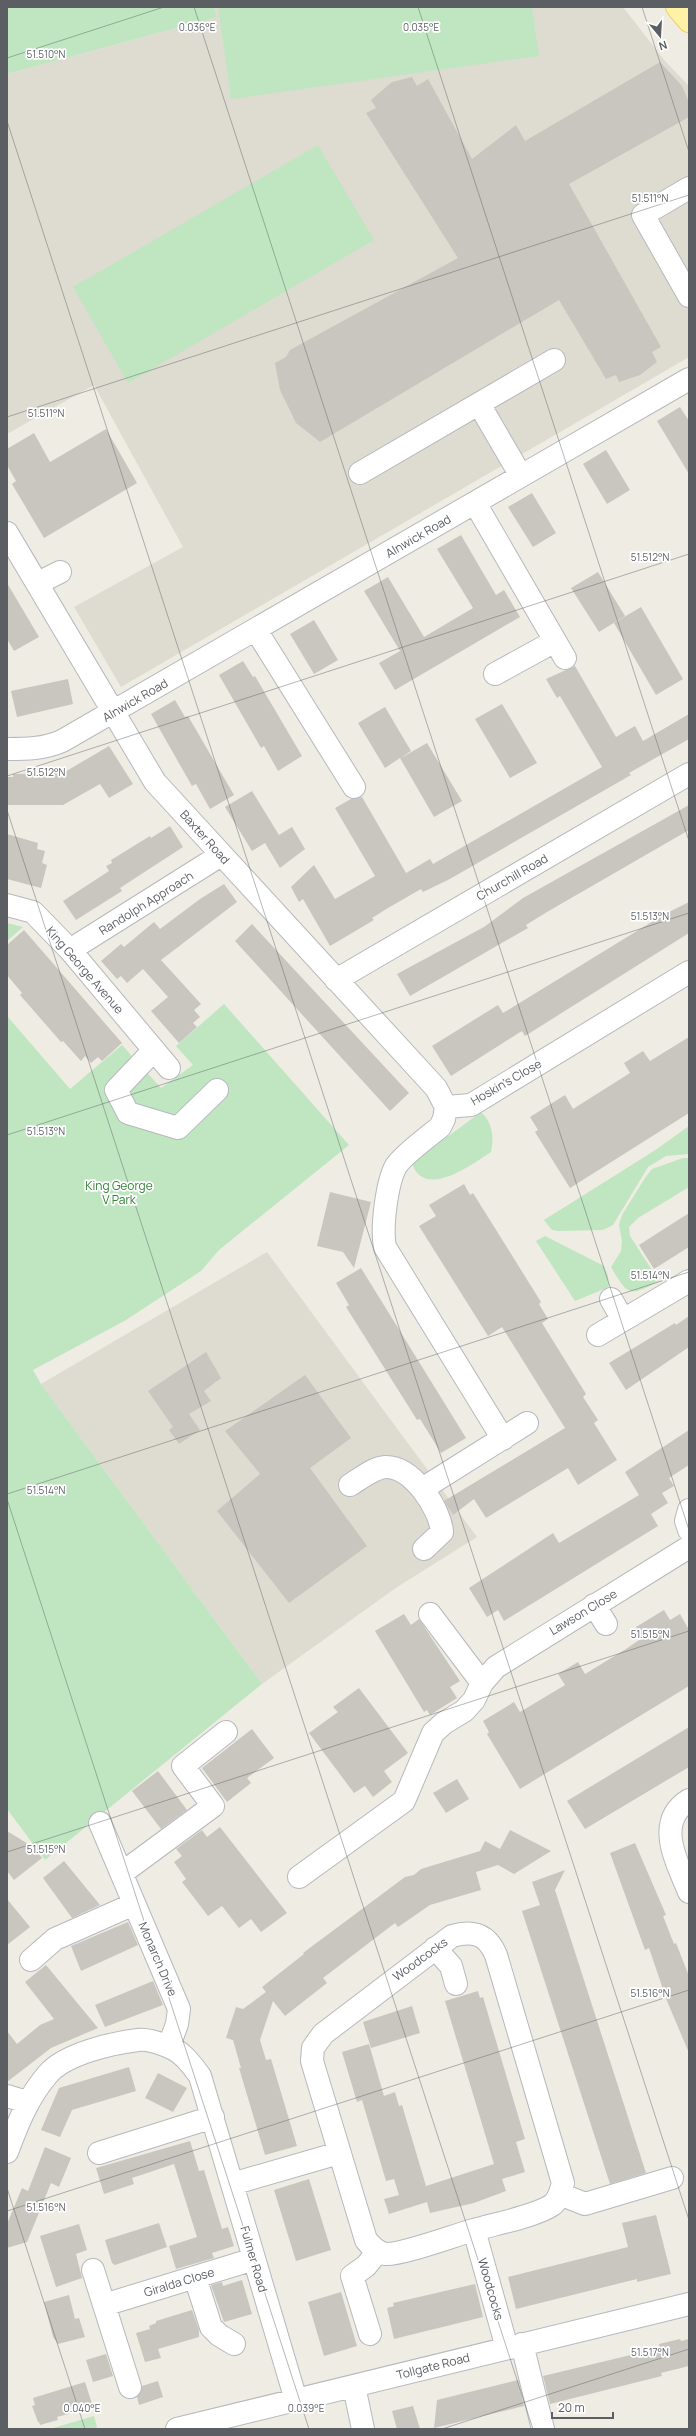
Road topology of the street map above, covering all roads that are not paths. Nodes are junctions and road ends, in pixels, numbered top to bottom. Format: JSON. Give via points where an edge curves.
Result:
{"nodes":[{"id":1,"x":677,"y":7,"type":"edge"},
{"id":2,"x":689,"y":21,"type":"edge"},
{"id":3,"x":689,"y":188,"type":"edge"},
{"id":4,"x":689,"y":296,"type":"edge"},
{"id":5,"x":554,"y":360,"type":"dead end"},
{"id":6,"x":689,"y":379,"type":"edge"},
{"id":7,"x":479,"y":404,"type":"junction"},
{"id":8,"x":360,"y":474,"type":"dead end"},
{"id":9,"x":521,"y":476,"type":"junction"},
{"id":10,"x":476,"y":503,"type":"junction"},
{"id":11,"x":7,"y":533,"type":"edge"},
{"id":12,"x":60,"y":572,"type":"dead end"},
{"id":13,"x":38,"y":583,"type":"junction"},
{"id":14,"x":256,"y":630,"type":"junction"},
{"id":15,"x":495,"y":674,"type":"dead end"},
{"id":16,"x":114,"y":712,"type":"junction"},
{"id":17,"x":7,"y":749,"type":"edge"},
{"id":18,"x":689,"y":774,"type":"edge"},
{"id":19,"x":354,"y":787,"type":"dead end"},
{"id":20,"x":221,"y":855,"type":"junction"},
{"id":21,"x":7,"y":905,"type":"edge"},
{"id":22,"x":70,"y":950,"type":"junction"},
{"id":23,"x":689,"y":972,"type":"edge"},
{"id":24,"x":336,"y":980,"type":"junction"},
{"id":25,"x":154,"y":1050,"type":"junction"},
{"id":26,"x":169,"y":1068,"type":"dead end"},
{"id":27,"x":216,"y":1090,"type":"dead end"},
{"id":28,"x":446,"y":1107,"type":"junction"},
{"id":29,"x":689,"y":1281,"type":"edge"},
{"id":30,"x":610,"y":1299,"type":"dead end"},
{"id":31,"x":623,"y":1320,"type":"junction"},
{"id":32,"x":598,"y":1335,"type":"dead end"},
{"id":33,"x":527,"y":1423,"type":"dead end"},
{"id":34,"x":503,"y":1439,"type":"junction"},
{"id":35,"x":429,"y":1484,"type":"junction"},
{"id":36,"x":350,"y":1485,"type":"dead end"},
{"id":37,"x":689,"y":1510,"type":"edge"},
{"id":38,"x":689,"y":1530,"type":"edge"},
{"id":39,"x":689,"y":1547,"type":"edge"},
{"id":40,"x":424,"y":1549,"type":"dead end"},
{"id":41,"x":594,"y":1605,"type":"junction"},
{"id":42,"x":430,"y":1614,"type":"dead end"},
{"id":43,"x":606,"y":1624,"type":"dead end"},
{"id":44,"x":482,"y":1683,"type":"junction"},
{"id":45,"x":226,"y":1732,"type":"dead end"},
{"id":46,"x":689,"y":1800,"type":"edge"},
{"id":47,"x":100,"y":1823,"type":"dead end"},
{"id":48,"x":122,"y":1873,"type":"junction"},
{"id":49,"x":299,"y":1877,"type":"dead end"},
{"id":50,"x":689,"y":1892,"type":"edge"},
{"id":51,"x":134,"y":1904,"type":"junction"},
{"id":52,"x":435,"y":1948,"type":"junction"},
{"id":53,"x":30,"y":1960,"type":"dead end"},
{"id":54,"x":456,"y":1984,"type":"dead end"},
{"id":55,"x":169,"y":2046,"type":"junction"},
{"id":56,"x":17,"y":2099,"type":"edge"},
{"id":57,"x":213,"y":2117,"type":"junction"},
{"id":58,"x":7,"y":2152,"type":"edge"},
{"id":59,"x":339,"y":2153,"type":"junction"},
{"id":60,"x":99,"y":2154,"type":"dead end"},
{"id":61,"x":672,"y":2178,"type":"dead end"},
{"id":62,"x":232,"y":2184,"type":"junction"},
{"id":63,"x":560,"y":2194,"type":"junction"},
{"id":64,"x":474,"y":2230,"type":"junction"},
{"id":65,"x":378,"y":2251,"type":"junction"},
{"id":66,"x":254,"y":2260,"type":"junction"},
{"id":67,"x":93,"y":2270,"type":"dead end"},
{"id":68,"x":195,"y":2277,"type":"junction"},
{"id":69,"x":689,"y":2304,"type":"edge"},
{"id":70,"x":104,"y":2305,"type":"junction"},
{"id":71,"x":370,"y":2334,"type":"dead end"},
{"id":72,"x":234,"y":2344,"type":"dead end"},
{"id":73,"x":514,"y":2346,"type":"junction"},
{"id":74,"x":354,"y":2386,"type":"junction"},
{"id":75,"x":130,"y":2387,"type":"dead end"},
{"id":76,"x":296,"y":2400,"type":"junction"},
{"id":77,"x":182,"y":2428,"type":"edge"},
{"id":78,"x":364,"y":2429,"type":"edge"},
{"id":79,"x":543,"y":2429,"type":"edge"}],
"edges":[{"from":1,"to":2,"type":"main road"},
{"from":3,"to":4,"type":"street","via":[[643,215]]},
{"from":5,"to":7,"type":"street"},
{"from":6,"to":9,"type":"street","name":"Alnwick Road"},
{"from":7,"to":8,"type":"street"},
{"from":7,"to":9,"type":"street"},
{"from":9,"to":10,"type":"street","name":"Alnwick Road"},
{"from":10,"to":14,"type":"street","name":"Alnwick Road"},
{"from":10,"to":15,"type":"street","via":[[560,649]]},
{"from":11,"to":13,"type":"street","name":"Baxter Road"},
{"from":12,"to":13,"type":"street"},
{"from":13,"to":16,"type":"street","name":"Baxter Road"},
{"from":14,"to":16,"type":"street","name":"Alnwick Road"},
{"from":14,"to":19,"type":"street"},
{"from":16,"to":17,"type":"street","name":"Alnwick Road","via":[[51,746]]},
{"from":16,"to":20,"type":"street","name":"Baxter Road","via":[[155,782]]},
{"from":18,"to":24,"type":"street","name":"Churchill Road"},
{"from":20,"to":22,"type":"street","name":"Randolph Approach"},
{"from":20,"to":24,"type":"street","name":"Baxter Road"},
{"from":21,"to":22,"type":"street","name":"King George Avenue","via":[[33,912]]},
{"from":22,"to":25,"type":"street","name":"King George Avenue"},
{"from":23,"to":28,"type":"street","name":"Hoskin's Close","via":[[471,1105]]},
{"from":24,"to":28,"type":"street","name":"Baxter Road","via":[[436,1088]]},
{"from":25,"to":26,"type":"street","name":"King George Avenue"},
{"from":25,"to":27,"type":"street","via":[[116,1090],[128,1113],[178,1128]]},
{"from":28,"to":34,"type":"street","via":[[440,1127],[397,1165],[382,1224],[383,1236],[385,1246]]},
{"from":29,"to":31,"type":"street"},
{"from":30,"to":31,"type":"street"},
{"from":31,"to":32,"type":"street"},
{"from":33,"to":34,"type":"street"},
{"from":34,"to":35,"type":"street"},
{"from":35,"to":36,"type":"street","via":[[418,1483],[403,1472],[386,1467],[379,1468]]},
{"from":35,"to":40,"type":"street","via":[[442,1532]]},
{"from":37,"to":38,"type":"street","via":[[686,1521]]},
{"from":39,"to":41,"type":"street","name":"Lawson Close"},
{"from":41,"to":43,"type":"street"},
{"from":41,"to":44,"type":"street","name":"Lawson Close","via":[[502,1663]]},
{"from":42,"to":44,"type":"street"},
{"from":44,"to":49,"type":"street","name":"Lawson Close","via":[[474,1700],[464,1711],[433,1733],[404,1801]]},
{"from":45,"to":48,"type":"street","via":[[183,1766],[214,1806]]},
{"from":46,"to":50,"type":"street","via":[[671,1819],[669,1841]]},
{"from":47,"to":48,"type":"street","name":"Monarch Drive"},
{"from":48,"to":51,"type":"street","name":"Monarch Drive"},
{"from":51,"to":53,"type":"street","via":[[55,1939]]},
{"from":51,"to":55,"type":"street","name":"Monarch Drive","via":[[179,2009]]},
{"from":52,"to":54,"type":"street","via":[[451,1966]]},
{"from":52,"to":59,"type":"street","name":"Woodcocks","via":[[323,2034],[313,2048],[312,2061]]},
{"from":52,"to":63,"type":"street","name":"Woodcocks","via":[[452,1936],[463,1933],[473,1934],[492,1943],[563,2182]]},
{"from":55,"to":56,"type":"street","name":"Fulmer Road","via":[[139,2040],[90,2051],[68,2060]]},
{"from":55,"to":57,"type":"street","name":"Fulmer Road","via":[[187,2058],[200,2076]]},
{"from":56,"to":58,"type":"street","name":"Fulmer Road"},
{"from":57,"to":60,"type":"street"},
{"from":57,"to":62,"type":"street","name":"Fulmer Road"},
{"from":59,"to":62,"type":"street"},
{"from":59,"to":65,"type":"street","name":"Woodcocks","via":[[366,2240]]},
{"from":61,"to":63,"type":"street","via":[[585,2204]]},
{"from":62,"to":66,"type":"street","name":"Fulmer Road"},
{"from":63,"to":64,"type":"street","via":[[553,2204],[541,2210]]},
{"from":64,"to":65,"type":"street","via":[[400,2252],[385,2254]]},
{"from":64,"to":73,"type":"street","name":"Woodcocks"},
{"from":65,"to":71,"type":"street","via":[[366,2266],[352,2276]]},
{"from":66,"to":68,"type":"street","name":"Giralda Close"},
{"from":66,"to":76,"type":"street","name":"Fulmer Road"},
{"from":67,"to":70,"type":"street"},
{"from":68,"to":70,"type":"street","name":"Giralda Close"},
{"from":68,"to":72,"type":"street","via":[[211,2327]]},
{"from":69,"to":73,"type":"street","name":"Tollgate Road"},
{"from":70,"to":75,"type":"street"},
{"from":73,"to":74,"type":"street","name":"Tollgate Road"},
{"from":73,"to":79,"type":"street","name":"Woodcocks"},
{"from":74,"to":76,"type":"street","name":"Tollgate Road"},
{"from":74,"to":78,"type":"street"},
{"from":76,"to":77,"type":"street","name":"Tollgate Road"}]}
